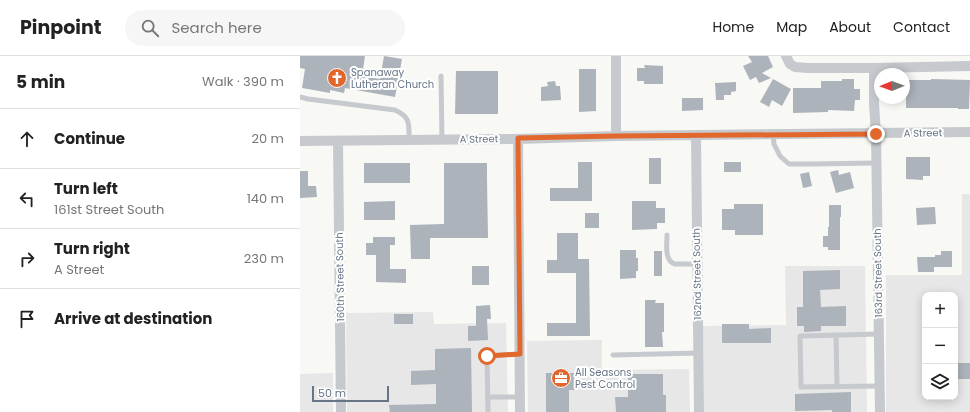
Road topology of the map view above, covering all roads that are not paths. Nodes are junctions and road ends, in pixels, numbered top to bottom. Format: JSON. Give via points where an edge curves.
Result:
{"nodes":[{"id":1,"x":616,"y":56,"type":"edge"},
{"id":2,"x":787,"y":59,"type":"edge"},
{"id":3,"x":970,"y":66,"type":"edge"},
{"id":4,"x":874,"y":68,"type":"joint"},
{"id":5,"x":441,"y":76,"type":"dead end"},
{"id":6,"x":300,"y":97,"type":"edge"},
{"id":7,"x":874,"y":104,"type":"edge"},
{"id":8,"x":970,"y":132,"type":"edge"},
{"id":9,"x":876,"y":134,"type":"junction"},
{"id":10,"x":696,"y":135,"type":"junction"},
{"id":11,"x":773,"y":135,"type":"junction"},
{"id":12,"x":616,"y":136,"type":"junction"},
{"id":13,"x":518,"y":138,"type":"junction"},
{"id":14,"x":410,"y":140,"type":"junction"},
{"id":15,"x":442,"y":140,"type":"junction"},
{"id":16,"x":300,"y":141,"type":"edge"},
{"id":17,"x":338,"y":142,"type":"junction"},
{"id":18,"x":876,"y":163,"type":"junction"},
{"id":19,"x":667,"y":236,"type":"dead end"},
{"id":20,"x":697,"y":264,"type":"junction"},
{"id":21,"x":879,"y":334,"type":"junction"},
{"id":22,"x":836,"y":335,"type":"junction"},
{"id":23,"x":698,"y":353,"type":"junction"},
{"id":24,"x":520,"y":354,"type":"junction"},
{"id":25,"x":613,"y":355,"type":"dead end"},
{"id":26,"x":837,"y":386,"type":"junction"},
{"id":27,"x":880,"y":386,"type":"junction"},
{"id":28,"x":488,"y":397,"type":"junction"},
{"id":29,"x":520,"y":397,"type":"junction"},
{"id":30,"x":341,"y":412,"type":"edge"},
{"id":31,"x":488,"y":412,"type":"edge"},
{"id":32,"x":520,"y":412,"type":"edge"},
{"id":33,"x":699,"y":412,"type":"edge"},
{"id":34,"x":880,"y":412,"type":"edge"}],
"edges":[{"from":1,"to":12,"type":"street"},
{"from":2,"to":4,"type":"street","via":[[790,64],[808,68]]},
{"from":3,"to":4,"type":"street"},
{"from":5,"to":15,"type":"lane"},
{"from":6,"to":14,"type":"lane","via":[[395,110],[407,118]]},
{"from":7,"to":9,"type":"street","name":"163rd Street South"},
{"from":8,"to":9,"type":"street","name":"A Street"},
{"from":9,"to":11,"type":"street","name":"A Street"},
{"from":9,"to":18,"type":"street","name":"163rd Street South"},
{"from":10,"to":11,"type":"street","name":"A Street"},
{"from":10,"to":12,"type":"street","name":"A Street"},
{"from":10,"to":20,"type":"street","name":"162nd Street South"},
{"from":11,"to":18,"type":"lane","via":[[780,156],[789,164]]},
{"from":12,"to":13,"type":"street","name":"A Street"},
{"from":13,"to":15,"type":"street","name":"A Street"},
{"from":13,"to":24,"type":"street"},
{"from":14,"to":15,"type":"street","name":"A Street"},
{"from":14,"to":17,"type":"street","name":"A Street"},
{"from":16,"to":17,"type":"street","name":"A Street"},
{"from":17,"to":30,"type":"street","name":"160th Street South"},
{"from":18,"to":21,"type":"street","name":"163rd Street South"},
{"from":19,"to":20,"type":"lane","via":[[669,261],[675,264]]},
{"from":20,"to":23,"type":"street","name":"162nd Street South"},
{"from":21,"to":22,"type":"lane"},
{"from":21,"to":27,"type":"street","name":"163rd Street South"},
{"from":22,"to":26,"type":"lane"},
{"from":22,"to":26,"type":"lane","via":[[800,336],[800,386]]},
{"from":23,"to":25,"type":"lane"},
{"from":23,"to":33,"type":"street","name":"162nd Street South"},
{"from":24,"to":28,"type":"lane","via":[[487,356]]},
{"from":24,"to":29,"type":"street"},
{"from":26,"to":27,"type":"lane"},
{"from":27,"to":34,"type":"street","name":"163rd Street South"},
{"from":28,"to":29,"type":"lane"},
{"from":28,"to":31,"type":"lane"},
{"from":29,"to":32,"type":"street"}]}
